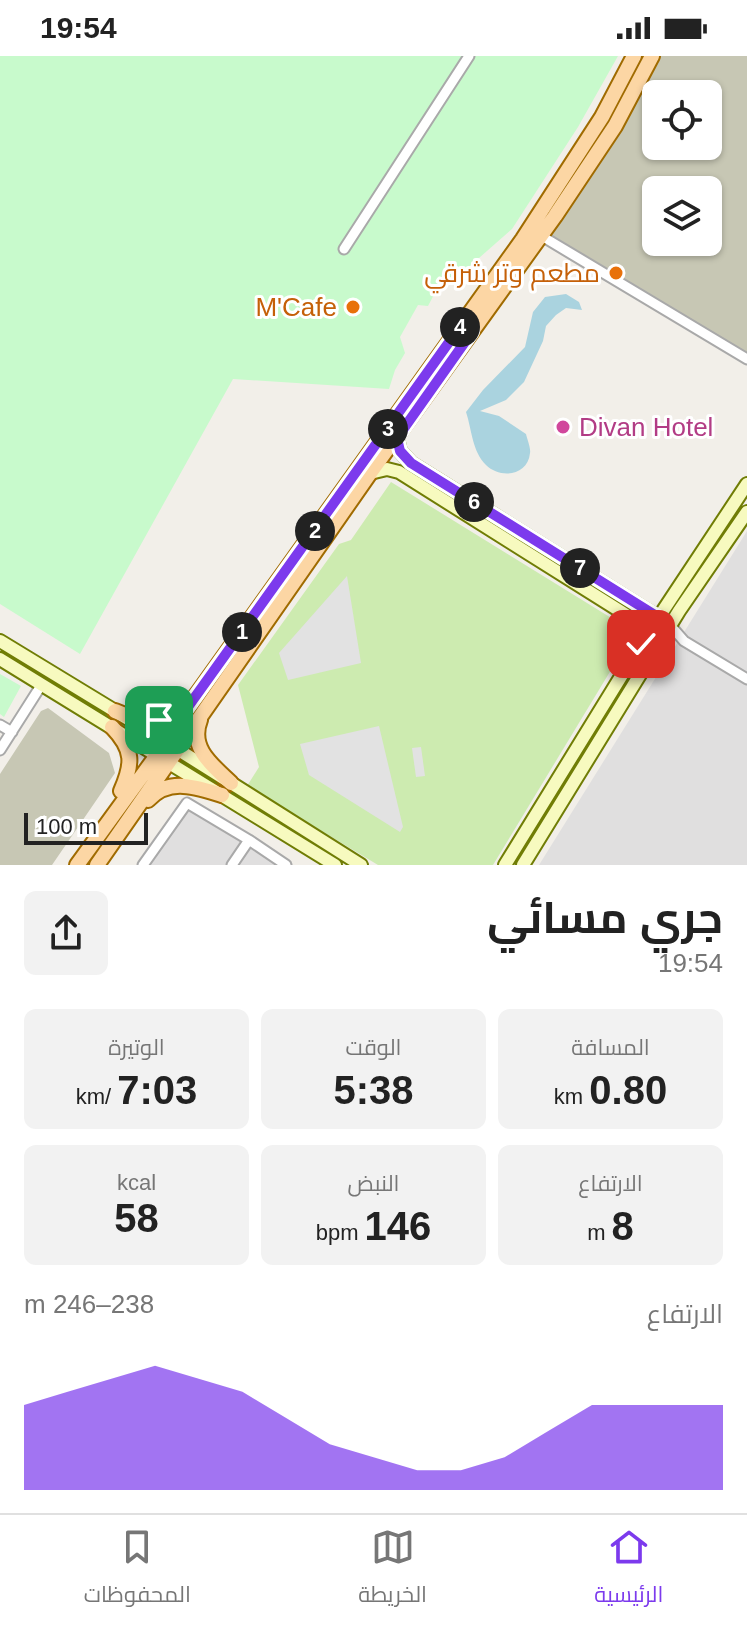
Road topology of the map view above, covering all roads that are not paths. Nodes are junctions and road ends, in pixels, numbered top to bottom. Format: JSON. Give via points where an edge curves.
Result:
{"nodes":[{"id":1,"x":469,"y":56,"type":"edge"},
{"id":2,"x":634,"y":56,"type":"edge"},
{"id":3,"x":652,"y":56,"type":"edge"},
{"id":4,"x":540,"y":235,"type":"junction"},
{"id":5,"x":344,"y":249,"type":"dead end"},
{"id":6,"x":467,"y":328,"type":"junction"},
{"id":7,"x":747,"y":359,"type":"edge"},
{"id":8,"x":397,"y":438,"type":"junction"},
{"id":9,"x":411,"y":463,"type":"junction"},
{"id":10,"x":370,"y":473,"type":"junction"},
{"id":11,"x":404,"y":475,"type":"junction"},
{"id":12,"x":747,"y":484,"type":"edge"},
{"id":13,"x":747,"y":512,"type":"edge"},
{"id":14,"x":658,"y":617,"type":"junction"},
{"id":15,"x":670,"y":625,"type":"junction"},
{"id":16,"x":650,"y":630,"type":"junction"},
{"id":17,"x":662,"y":637,"type":"junction"},
{"id":18,"x":0,"y":641,"type":"edge"},
{"id":19,"x":684,"y":641,"type":"junction"},
{"id":20,"x":0,"y":659,"type":"edge"},
{"id":21,"x":747,"y":679,"type":"edge"},
{"id":22,"x":42,"y":684,"type":"junction"},
{"id":23,"x":205,"y":708,"type":"junction"},
{"id":24,"x":115,"y":711,"type":"junction"},
{"id":25,"x":185,"y":711,"type":"junction"},
{"id":26,"x":0,"y":725,"type":"edge"},
{"id":27,"x":112,"y":727,"type":"junction"},
{"id":28,"x":12,"y":732,"type":"junction"},
{"id":29,"x":0,"y":750,"type":"edge"},
{"id":30,"x":167,"y":752,"type":"junction"},
{"id":31,"x":226,"y":789,"type":"junction"},
{"id":32,"x":113,"y":813,"type":"junction"},
{"id":33,"x":128,"y":820,"type":"junction"},
{"id":34,"x":249,"y":840,"type":"junction"},
{"id":35,"x":77,"y":865,"type":"edge"},
{"id":36,"x":97,"y":865,"type":"edge"},
{"id":37,"x":143,"y":865,"type":"edge"},
{"id":38,"x":232,"y":865,"type":"edge"},
{"id":39,"x":286,"y":865,"type":"edge"},
{"id":40,"x":335,"y":865,"type":"edge"},
{"id":41,"x":361,"y":865,"type":"edge"},
{"id":42,"x":505,"y":865,"type":"edge"},
{"id":43,"x":523,"y":865,"type":"edge"}],
"edges":[{"from":1,"to":5,"type":"street"},
{"from":2,"to":6,"type":"main road","via":[[602,117]]},
{"from":3,"to":4,"type":"main road","via":[[615,126]]},
{"from":4,"to":6,"type":"main road"},
{"from":4,"to":7,"type":"street"},
{"from":6,"to":8,"type":"main road"},
{"from":6,"to":25,"type":"main road"},
{"from":8,"to":9,"type":"street"},
{"from":8,"to":10,"type":"main road"},
{"from":9,"to":11,"type":"street","via":[[402,466]]},
{"from":9,"to":14,"type":"street"},
{"from":10,"to":11,"type":"street","via":[[387,469]]},
{"from":10,"to":23,"type":"main road"},
{"from":11,"to":16,"type":"street"},
{"from":12,"to":14,"type":"street"},
{"from":13,"to":15,"type":"street"},
{"from":14,"to":15,"type":"street"},
{"from":14,"to":16,"type":"street"},
{"from":15,"to":17,"type":"street"},
{"from":15,"to":19,"type":"street"},
{"from":16,"to":17,"type":"street"},
{"from":16,"to":42,"type":"street"},
{"from":17,"to":19,"type":"street"},
{"from":17,"to":43,"type":"street"},
{"from":18,"to":24,"type":"street"},
{"from":19,"to":21,"type":"street"},
{"from":20,"to":22,"type":"street"},
{"from":22,"to":27,"type":"street"},
{"from":22,"to":28,"type":"street"},
{"from":23,"to":30,"type":"main road"},
{"from":23,"to":31,"type":"main road","via":[[198,726],[199,748]]},
{"from":24,"to":25,"type":"main road","via":[[150,721]]},
{"from":24,"to":30,"type":"street"},
{"from":25,"to":30,"type":"main road"},
{"from":26,"to":28,"type":"street"},
{"from":27,"to":30,"type":"street"},
{"from":27,"to":32,"type":"main road","via":[[125,740],[130,761]]},
{"from":28,"to":29,"type":"street"},
{"from":30,"to":31,"type":"street"},
{"from":30,"to":32,"type":"main road"},
{"from":30,"to":33,"type":"main road"},
{"from":31,"to":33,"type":"main road","via":[[174,785],[152,795]]},
{"from":31,"to":40,"type":"street"},
{"from":31,"to":41,"type":"street"},
{"from":32,"to":35,"type":"main road"},
{"from":33,"to":36,"type":"main road"},
{"from":34,"to":37,"type":"street","via":[[187,803]]},
{"from":34,"to":38,"type":"street"},
{"from":34,"to":39,"type":"street"}]}
